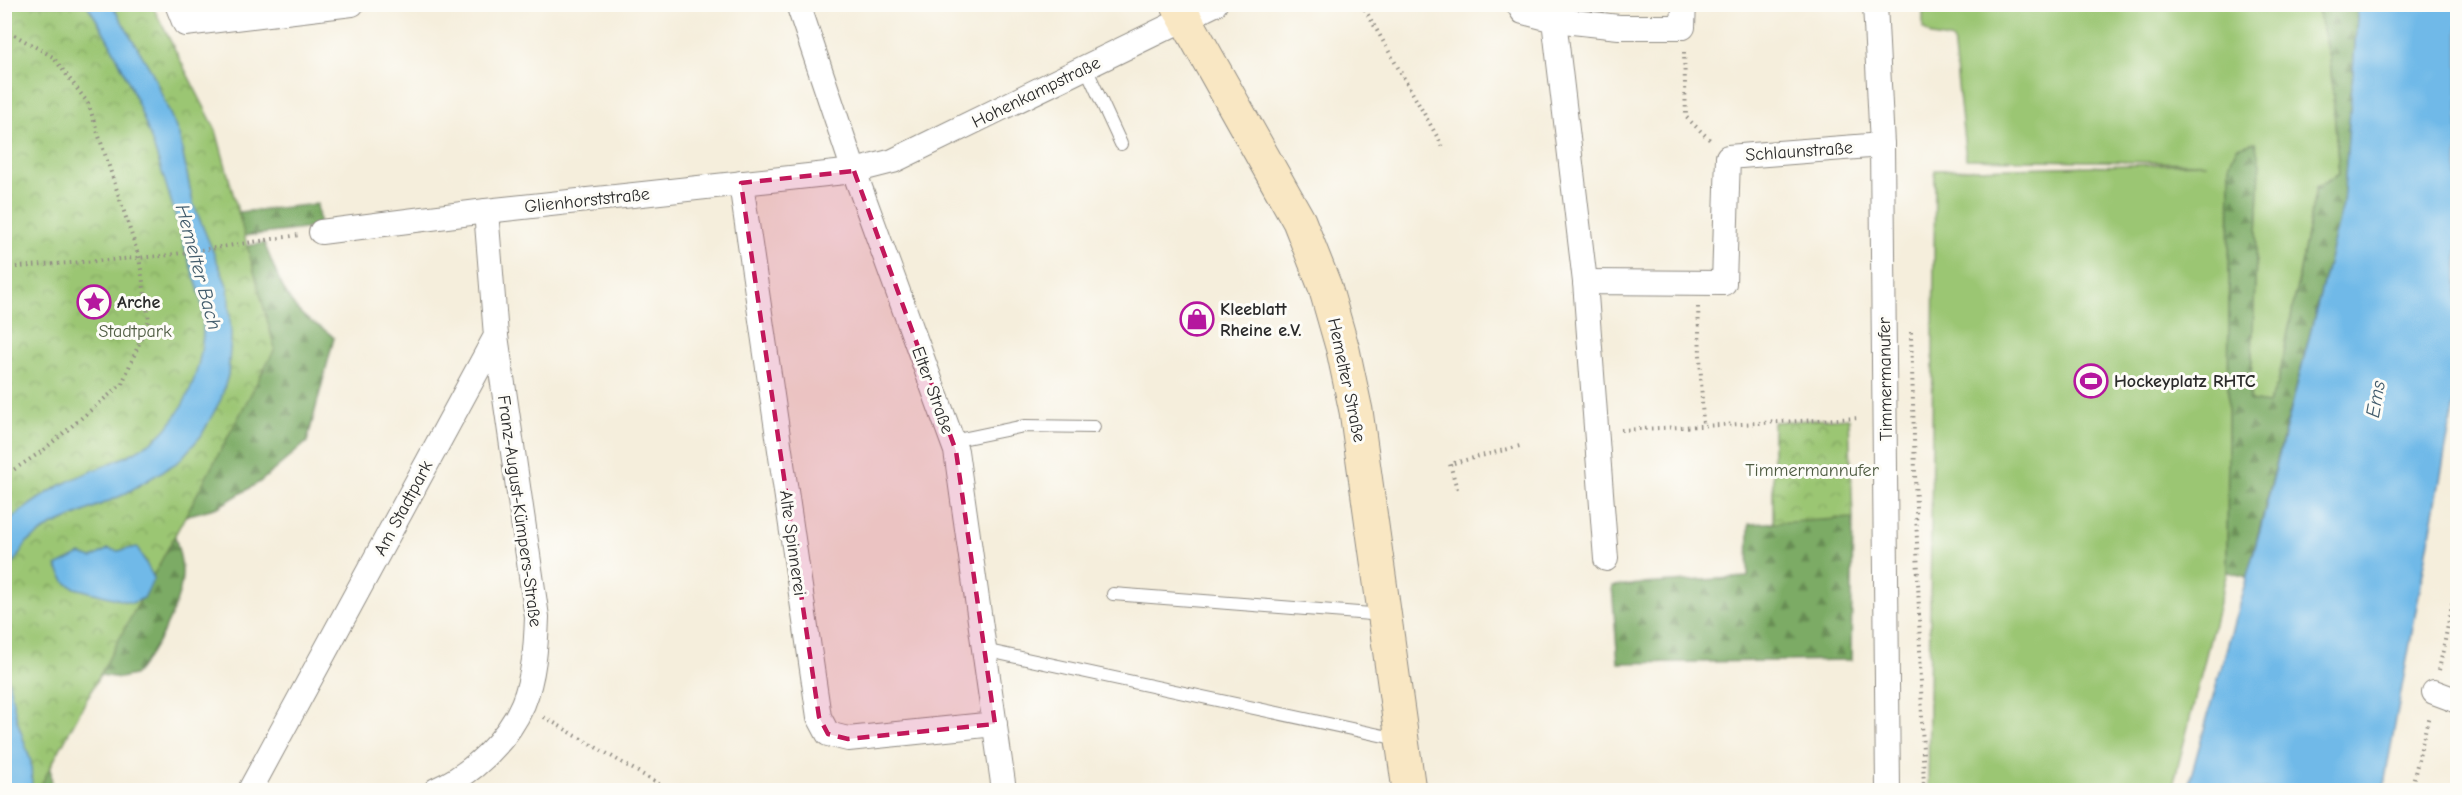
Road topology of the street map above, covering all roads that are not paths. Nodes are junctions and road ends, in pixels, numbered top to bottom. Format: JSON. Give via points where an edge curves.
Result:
{"nodes":[{"id":1,"x":352,"y":4,"type":"edge"},
{"id":2,"x":798,"y":4,"type":"edge"},
{"id":3,"x":1215,"y":4,"type":"edge"},
{"id":4,"x":1518,"y":4,"type":"edge"},
{"id":5,"x":1875,"y":4,"type":"edge"},
{"id":6,"x":1182,"y":13,"type":"edge"},
{"id":7,"x":181,"y":14,"type":"edge"},
{"id":8,"x":1684,"y":16,"type":"edge"},
{"id":9,"x":1554,"y":20,"type":"junction"},
{"id":10,"x":1086,"y":68,"type":"junction"},
{"id":11,"x":1121,"y":144,"type":"dead end"},
{"id":12,"x":1882,"y":145,"type":"junction"},
{"id":13,"x":854,"y":171,"type":"junction"},
{"id":14,"x":741,"y":183,"type":"junction"},
{"id":15,"x":486,"y":211,"type":"junction"},
{"id":16,"x":321,"y":232,"type":"road end"},
{"id":17,"x":1585,"y":282,"type":"junction"},
{"id":18,"x":496,"y":336,"type":"junction"},
{"id":19,"x":1095,"y":427,"type":"dead end"},
{"id":20,"x":952,"y":441,"type":"junction"},
{"id":21,"x":1606,"y":559,"type":"dead end"},
{"id":22,"x":1113,"y":594,"type":"dead end"},
{"id":23,"x":1385,"y":615,"type":"junction"},
{"id":24,"x":984,"y":650,"type":"junction"},
{"id":25,"x":2434,"y":693,"type":"dead end"},
{"id":26,"x":2457,"y":701,"type":"edge"},
{"id":27,"x":995,"y":724,"type":"junction"},
{"id":28,"x":1402,"y":740,"type":"junction"},
{"id":29,"x":250,"y":790,"type":"edge"},
{"id":30,"x":436,"y":790,"type":"edge"},
{"id":31,"x":1004,"y":790,"type":"edge"},
{"id":32,"x":1409,"y":790,"type":"edge"},
{"id":33,"x":1888,"y":790,"type":"edge"}],
"edges":[{"from":1,"to":7,"type":"street"},
{"from":2,"to":13,"type":"street","name":"Elter Straße"},
{"from":3,"to":6,"type":"street","name":"Hohenkampstraße"},
{"from":4,"to":9,"type":"street","via":[[1523,12]]},
{"from":5,"to":12,"type":"street","name":"Timmermanufer"},
{"from":6,"to":10,"type":"street","name":"Hohenkampstraße"},
{"from":6,"to":23,"type":"main road","name":"Hemelter Straße","via":[[1299,220],[1325,287],[1356,411]]},
{"from":8,"to":9,"type":"street","via":[[1619,27]]},
{"from":9,"to":17,"type":"street"},
{"from":10,"to":11,"type":"lane"},
{"from":10,"to":13,"type":"street","name":"Hohenkampstraße","via":[[893,161]]},
{"from":12,"to":17,"type":"street","name":"Schlaunstraße","via":[[1728,157],[1724,282]]},
{"from":12,"to":33,"type":"street","name":"Timmermanufer"},
{"from":13,"to":14,"type":"street","name":"Glienhorststraße"},
{"from":13,"to":20,"type":"street","name":"Elter Straße"},
{"from":14,"to":15,"type":"street","name":"Glienhorststraße"},
{"from":14,"to":27,"type":"street","name":"Alte Spinnerei","via":[[819,717],[828,734],[848,739]]},
{"from":15,"to":16,"type":"street","name":"Glienhorststraße"},
{"from":15,"to":18,"type":"street"},
{"from":17,"to":21,"type":"street"},
{"from":18,"to":29,"type":"street","name":"Am Stadtpark"},
{"from":18,"to":30,"type":"street","name":"Franz-August-Kümpers-Straße","via":[[537,618],[536,654],[523,704],[496,745],[458,780]]},
{"from":19,"to":20,"type":"lane","via":[[1024,426]]},
{"from":20,"to":24,"type":"street","name":"Elter Straße"},
{"from":22,"to":23,"type":"lane"},
{"from":23,"to":28,"type":"main road","name":"Hemelter Straße"},
{"from":24,"to":27,"type":"street","name":"Elter Straße"},
{"from":24,"to":28,"type":"lane"},
{"from":25,"to":26,"type":"street"},
{"from":27,"to":31,"type":"street","name":"Elter Straße"},
{"from":28,"to":32,"type":"main road","name":"Hemelter Straße"}]}
